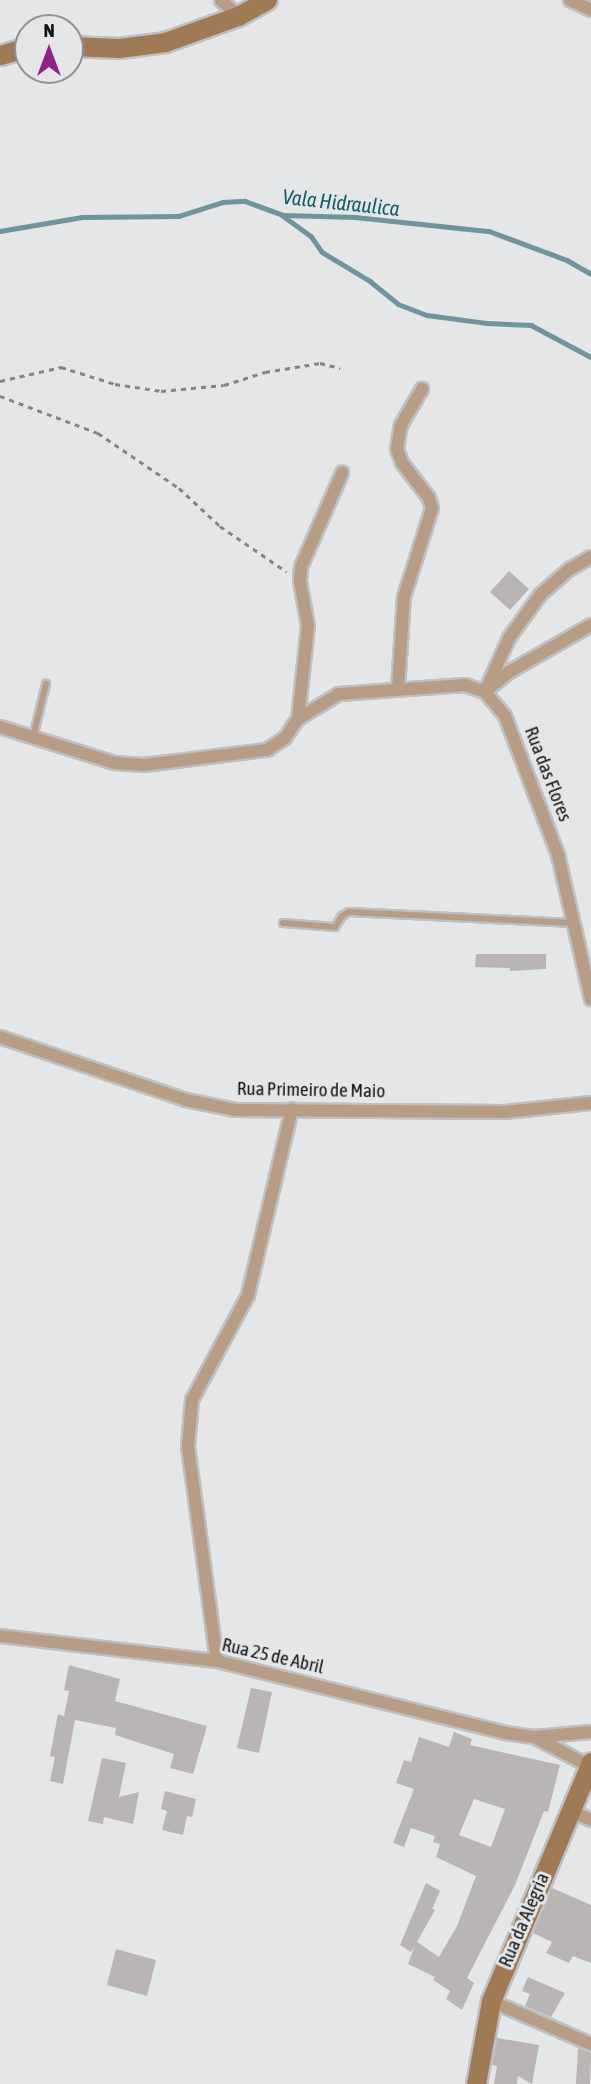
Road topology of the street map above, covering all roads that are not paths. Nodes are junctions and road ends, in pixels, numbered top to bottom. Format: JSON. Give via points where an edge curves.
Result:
{"nodes":[{"id":1,"x":220,"y":0,"type":"edge"},
{"id":2,"x":268,"y":0,"type":"edge"},
{"id":3,"x":570,"y":0,"type":"edge"},
{"id":4,"x":591,"y":10,"type":"edge"},
{"id":5,"x":238,"y":16,"type":"junction"},
{"id":6,"x":84,"y":47,"type":"edge"},
{"id":7,"x":422,"y":389,"type":"dead end"},
{"id":8,"x":342,"y":473,"type":"dead end"},
{"id":9,"x":591,"y":557,"type":"edge"},
{"id":10,"x":591,"y":625,"type":"edge"},
{"id":11,"x":46,"y":684,"type":"dead end"},
{"id":12,"x":398,"y":689,"type":"junction"},
{"id":13,"x":485,"y":692,"type":"junction"},
{"id":14,"x":298,"y":719,"type":"junction"},
{"id":15,"x":0,"y":727,"type":"edge"},
{"id":16,"x":33,"y":737,"type":"junction"},
{"id":17,"x":283,"y":923,"type":"dead end"},
{"id":18,"x":574,"y":923,"type":"junction"},
{"id":19,"x":591,"y":999,"type":"edge"},
{"id":20,"x":0,"y":1037,"type":"edge"},
{"id":21,"x":591,"y":1103,"type":"edge"},
{"id":22,"x":292,"y":1109,"type":"junction"},
{"id":23,"x":0,"y":1636,"type":"edge"},
{"id":24,"x":217,"y":1661,"type":"junction"},
{"id":25,"x":591,"y":1732,"type":"edge"},
{"id":26,"x":534,"y":1737,"type":"junction"},
{"id":27,"x":590,"y":1764,"type":"edge"},
{"id":28,"x":571,"y":1811,"type":"junction"},
{"id":29,"x":591,"y":1820,"type":"edge"},
{"id":30,"x":491,"y":2000,"type":"junction"},
{"id":31,"x":591,"y":2044,"type":"edge"},
{"id":32,"x":476,"y":2084,"type":"edge"}],
"edges":[{"from":1,"to":5,"type":"street"},
{"from":2,"to":5,"type":"street"},
{"from":3,"to":4,"type":"street"},
{"from":5,"to":6,"type":"street","via":[[165,42]]},
{"from":7,"to":12,"type":"street","via":[[401,425],[397,449],[432,508],[404,597]]},
{"from":8,"to":14,"type":"street","via":[[301,567],[308,626]]},
{"from":9,"to":13,"type":"street","via":[[541,594],[509,638]]},
{"from":10,"to":13,"type":"street","via":[[509,672]]},
{"from":11,"to":16,"type":"lane"},
{"from":12,"to":13,"type":"street","via":[[465,685]]},
{"from":12,"to":14,"type":"street","via":[[339,694]]},
{"from":13,"to":18,"type":"street","name":"Rua das Flores","via":[[505,716],[524,761],[558,855]]},
{"from":14,"to":16,"type":"street","via":[[285,738],[267,750],[144,765],[115,762]]},
{"from":15,"to":16,"type":"street"},
{"from":17,"to":18,"type":"lane","via":[[335,927],[349,912]]},
{"from":18,"to":19,"type":"street","name":"Rua das Flores"},
{"from":20,"to":22,"type":"street","name":"Rua Primeiro de Maio","via":[[186,1100],[235,1110]]},
{"from":21,"to":22,"type":"street","name":"Rua Primeiro de Maio","via":[[505,1112]]},
{"from":22,"to":24,"type":"street","via":[[248,1295],[192,1400],[188,1446]]},
{"from":23,"to":24,"type":"street","name":"Rua 25 de Abril"},
{"from":24,"to":26,"type":"street","name":"Rua 25 de Abril"},
{"from":25,"to":26,"type":"street","name":"Rua 25 de Abril"},
{"from":26,"to":27,"type":"street","name":"Rua 25 de Abril"},
{"from":27,"to":28,"type":"street","name":"Rua da Alegria"},
{"from":28,"to":29,"type":"street"},
{"from":28,"to":30,"type":"street","name":"Rua da Alegria"},
{"from":30,"to":31,"type":"street"},
{"from":30,"to":32,"type":"street","name":"Rua da Alegria"}]}
